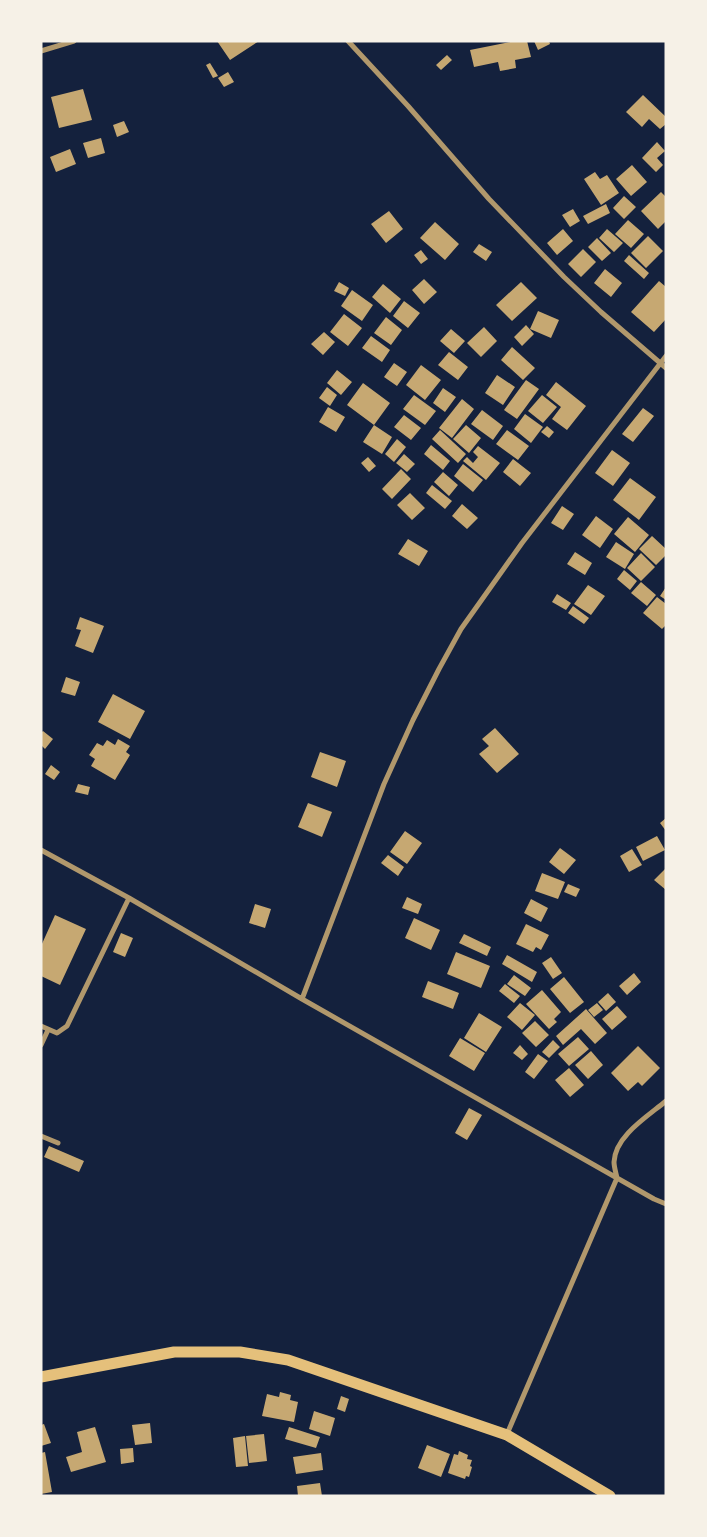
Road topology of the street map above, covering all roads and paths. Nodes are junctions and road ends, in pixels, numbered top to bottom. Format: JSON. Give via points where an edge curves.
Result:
{"nodes":[{"id":1,"x":74,"y":41,"type":"edge"},
{"id":2,"x":348,"y":41,"type":"edge"},
{"id":3,"x":41,"y":51,"type":"edge"},
{"id":4,"x":666,"y":356,"type":"edge"},
{"id":5,"x":660,"y":363,"type":"junction"},
{"id":6,"x":666,"y":368,"type":"edge"},
{"id":7,"x":41,"y":850,"type":"edge"},
{"id":8,"x":129,"y":898,"type":"junction"},
{"id":9,"x":302,"y":999,"type":"junction"},
{"id":10,"x":41,"y":1026,"type":"edge"},
{"id":11,"x":48,"y":1030,"type":"junction"},
{"id":12,"x":41,"y":1045,"type":"edge"},
{"id":13,"x":666,"y":1101,"type":"edge"},
{"id":14,"x":41,"y":1136,"type":"edge"},
{"id":15,"x":58,"y":1143,"type":"dead end"},
{"id":16,"x":617,"y":1178,"type":"junction"},
{"id":17,"x":666,"y":1204,"type":"edge"},
{"id":18,"x":41,"y":1376,"type":"edge"},
{"id":19,"x":507,"y":1435,"type":"junction"},
{"id":20,"x":610,"y":1496,"type":"edge"}],
"edges":[{"from":1,"to":3,"type":"street"},
{"from":2,"to":5,"type":"street","via":[[489,199],[564,277]]},
{"from":4,"to":5,"type":"street"},
{"from":5,"to":6,"type":"street"},
{"from":5,"to":9,"type":"street","via":[[522,543],[443,661],[384,784]]},
{"from":7,"to":8,"type":"street"},
{"from":8,"to":9,"type":"street"},
{"from":8,"to":11,"type":"street","via":[[67,1026],[57,1033]]},
{"from":9,"to":16,"type":"street"},
{"from":10,"to":11,"type":"street"},
{"from":11,"to":12,"type":"street"},
{"from":13,"to":16,"type":"street","via":[[625,1136],[617,1149],[614,1163]]},
{"from":14,"to":15,"type":"street"},
{"from":16,"to":17,"type":"street"},
{"from":16,"to":19,"type":"street"},
{"from":18,"to":19,"type":"main road","via":[[174,1352],[240,1352],[288,1360]]},
{"from":19,"to":20,"type":"main road"}]}
